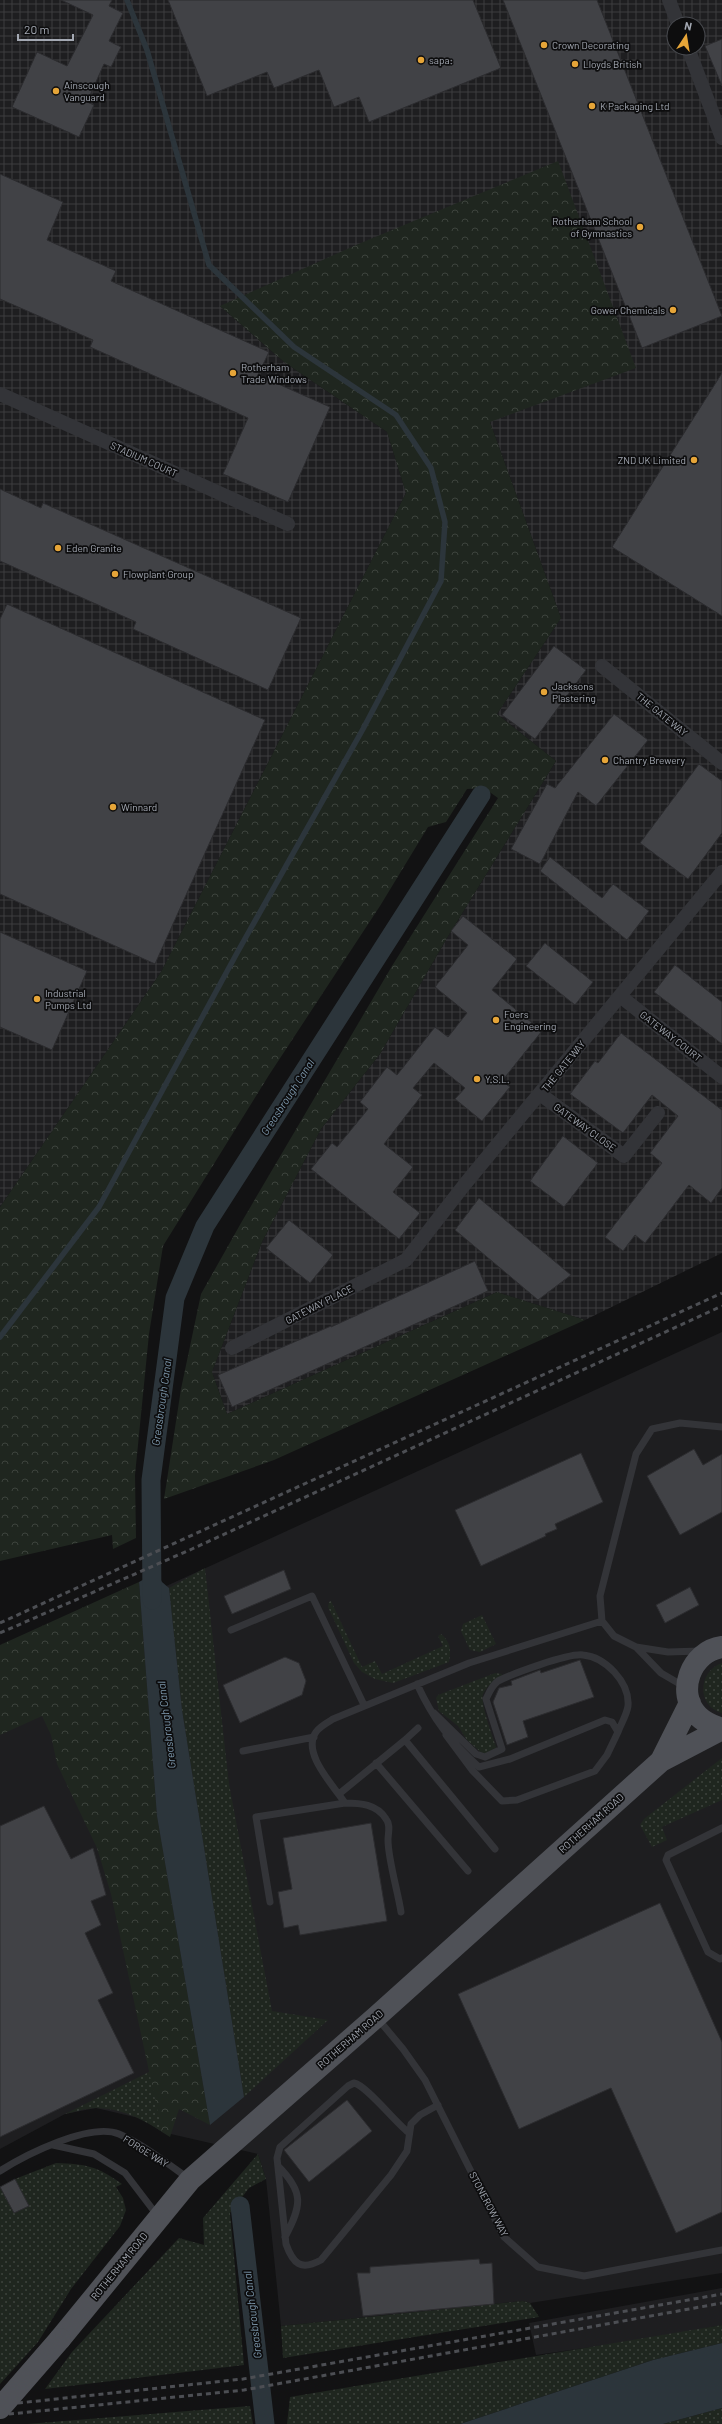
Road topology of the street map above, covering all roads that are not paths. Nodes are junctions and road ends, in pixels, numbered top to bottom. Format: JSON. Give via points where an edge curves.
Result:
{"nodes":[{"id":1,"x":669,"y":0,"type":"edge"},
{"id":2,"x":675,"y":16,"type":"edge"},
{"id":3,"x":691,"y":56,"type":"edge"},
{"id":4,"x":722,"y":138,"type":"edge"},
{"id":5,"x":0,"y":394,"type":"edge"},
{"id":6,"x":288,"y":524,"type":"dead end"},
{"id":7,"x":602,"y":666,"type":"dead end"},
{"id":8,"x":722,"y":763,"type":"edge"},
{"id":9,"x":722,"y":872,"type":"edge"},
{"id":10,"x":620,"y":996,"type":"junction"},
{"id":11,"x":722,"y":1077,"type":"edge"},
{"id":12,"x":540,"y":1094,"type":"junction"},
{"id":13,"x":658,"y":1113,"type":"dead end"},
{"id":14,"x":406,"y":1260,"type":"joint"},
{"id":15,"x":232,"y":1348,"type":"dead end"},
{"id":16,"x":722,"y":1427,"type":"edge"},
{"id":17,"x":602,"y":1621,"type":"junction"},
{"id":18,"x":231,"y":1630,"type":"dead end"},
{"id":19,"x":636,"y":1647,"type":"junction"},
{"id":20,"x":716,"y":1649,"type":"edge"},
{"id":21,"x":417,"y":1684,"type":"junction"},
{"id":22,"x":688,"y":1696,"type":"junction"},
{"id":23,"x":364,"y":1705,"type":"junction"},
{"id":24,"x":428,"y":1707,"type":"junction"},
{"id":25,"x":418,"y":1728,"type":"dead end"},
{"id":26,"x":722,"y":1729,"type":"edge"},
{"id":27,"x":618,"y":1732,"type":"junction"},
{"id":28,"x":446,"y":1735,"type":"junction"},
{"id":29,"x":314,"y":1738,"type":"junction"},
{"id":30,"x":405,"y":1740,"type":"junction"},
{"id":31,"x":243,"y":1752,"type":"dead end"},
{"id":32,"x":661,"y":1760,"type":"junction"},
{"id":33,"x":376,"y":1763,"type":"junction"},
{"id":34,"x":339,"y":1794,"type":"junction"},
{"id":35,"x":345,"y":1803,"type":"junction"},
{"id":36,"x":722,"y":1828,"type":"edge"},
{"id":37,"x":495,"y":1849,"type":"dead end"},
{"id":38,"x":468,"y":1871,"type":"dead end"},
{"id":39,"x":270,"y":1902,"type":"dead end"},
{"id":40,"x":402,"y":1912,"type":"dead end"},
{"id":41,"x":721,"y":1961,"type":"edge"},
{"id":42,"x":376,"y":2017,"type":"junction"},
{"id":43,"x":438,"y":2105,"type":"junction"},
{"id":44,"x":408,"y":2132,"type":"junction"},
{"id":45,"x":53,"y":2145,"type":"junction"},
{"id":46,"x":278,"y":2166,"type":"junction"},
{"id":47,"x":0,"y":2171,"type":"edge"},
{"id":48,"x":196,"y":2175,"type":"junction"},
{"id":49,"x":158,"y":2217,"type":"junction"},
{"id":50,"x":285,"y":2237,"type":"junction"},
{"id":51,"x":722,"y":2250,"type":"edge"},
{"id":52,"x":0,"y":2408,"type":"edge"}],
"edges":[{"from":1,"to":2,"type":"street"},
{"from":3,"to":4,"type":"street"},
{"from":5,"to":6,"type":"street","name":"STADIUM COURT"},
{"from":7,"to":8,"type":"street","name":"THE GATEWAY"},
{"from":9,"to":10,"type":"street","name":"THE GATEWAY"},
{"from":10,"to":11,"type":"street","name":"GATEWAY COURT"},
{"from":10,"to":12,"type":"street","name":"THE GATEWAY"},
{"from":12,"to":13,"type":"street","name":"GATEWAY CLOSE","via":[[624,1156]]},
{"from":12,"to":14,"type":"street","name":"THE GATEWAY"},
{"from":14,"to":15,"type":"street","name":"GATEWAY PLACE"},
{"from":16,"to":17,"type":"lane","via":[[680,1423],[652,1429],[636,1454],[600,1596]]},
{"from":17,"to":19,"type":"lane","via":[[614,1636]]},
{"from":17,"to":21,"type":"lane","via":[[469,1663]]},
{"from":18,"to":23,"type":"lane","via":[[312,1596]]},
{"from":19,"to":20,"type":"lane","via":[[668,1652]]},
{"from":19,"to":22,"type":"lane"},
{"from":20,"to":22,"type":"main road","name":"ROTHERHAM ROAD","via":[[693,1666]]},
{"from":21,"to":23,"type":"lane"},
{"from":21,"to":24,"type":"lane"},
{"from":22,"to":26,"type":"main road","name":"ROTHERHAM ROAD","via":[[697,1715]]},
{"from":22,"to":32,"type":"main road","name":"ROTHERHAM ROAD"},
{"from":23,"to":29,"type":"lane","via":[[334,1719],[316,1732]]},
{"from":24,"to":27,"type":"lane","via":[[476,1754],[485,1758],[502,1749],[486,1698],[497,1682],[547,1663],[582,1654],[598,1658],[619,1677],[626,1692],[628,1705]]},
{"from":24,"to":28,"type":"lane"},
{"from":25,"to":30,"type":"lane"},
{"from":26,"to":32,"type":"main road","name":"ROTHERHAM ROAD"},
{"from":27,"to":28,"type":"lane","via":[[612,1722],[605,1720],[510,1759],[479,1766]]},
{"from":27,"to":28,"type":"lane","via":[[607,1755],[595,1771],[517,1800],[502,1801],[472,1770]]},
{"from":29,"to":31,"type":"lane"},
{"from":29,"to":34,"type":"lane","via":[[312,1746],[317,1765]]},
{"from":30,"to":33,"type":"lane"},
{"from":30,"to":37,"type":"lane"},
{"from":32,"to":42,"type":"main road","name":"ROTHERHAM ROAD"},
{"from":33,"to":34,"type":"lane"},
{"from":33,"to":38,"type":"lane"},
{"from":34,"to":35,"type":"lane"},
{"from":35,"to":39,"type":"lane","via":[[256,1818]]},
{"from":35,"to":40,"type":"lane","via":[[364,1804],[377,1810],[387,1819],[388,1841]]},
{"from":36,"to":41,"type":"lane","via":[[668,1855],[666,1860],[708,1952]]},
{"from":42,"to":43,"type":"lane","name":"STONEROW WAY","via":[[414,2063]]},
{"from":42,"to":48,"type":"main road","name":"ROTHERHAM ROAD"},
{"from":43,"to":44,"type":"lane","via":[[415,2119]]},
{"from":43,"to":51,"type":"lane","name":"STONEROW WAY","via":[[504,2237],[538,2266],[584,2276]]},
{"from":44,"to":46,"type":"lane","via":[[364,2088],[354,2083],[280,2147]]},
{"from":44,"to":50,"type":"lane","via":[[407,2151],[391,2175],[321,2260],[310,2266],[301,2265],[289,2254]]},
{"from":45,"to":47,"type":"lane","name":"FORGE WAY","via":[[21,2158]]},
{"from":45,"to":48,"type":"lane","name":"FORGE WAY","via":[[82,2133],[118,2133]]},
{"from":45,"to":49,"type":"lane","via":[[94,2154],[125,2173]]},
{"from":46,"to":50,"type":"lane"},
{"from":46,"to":50,"type":"lane","via":[[296,2189],[297,2213]]},
{"from":48,"to":49,"type":"main road","name":"ROTHERHAM ROAD"},
{"from":49,"to":52,"type":"main road","name":"ROTHERHAM ROAD","bridge":true,"via":[[60,2339]]}]}
